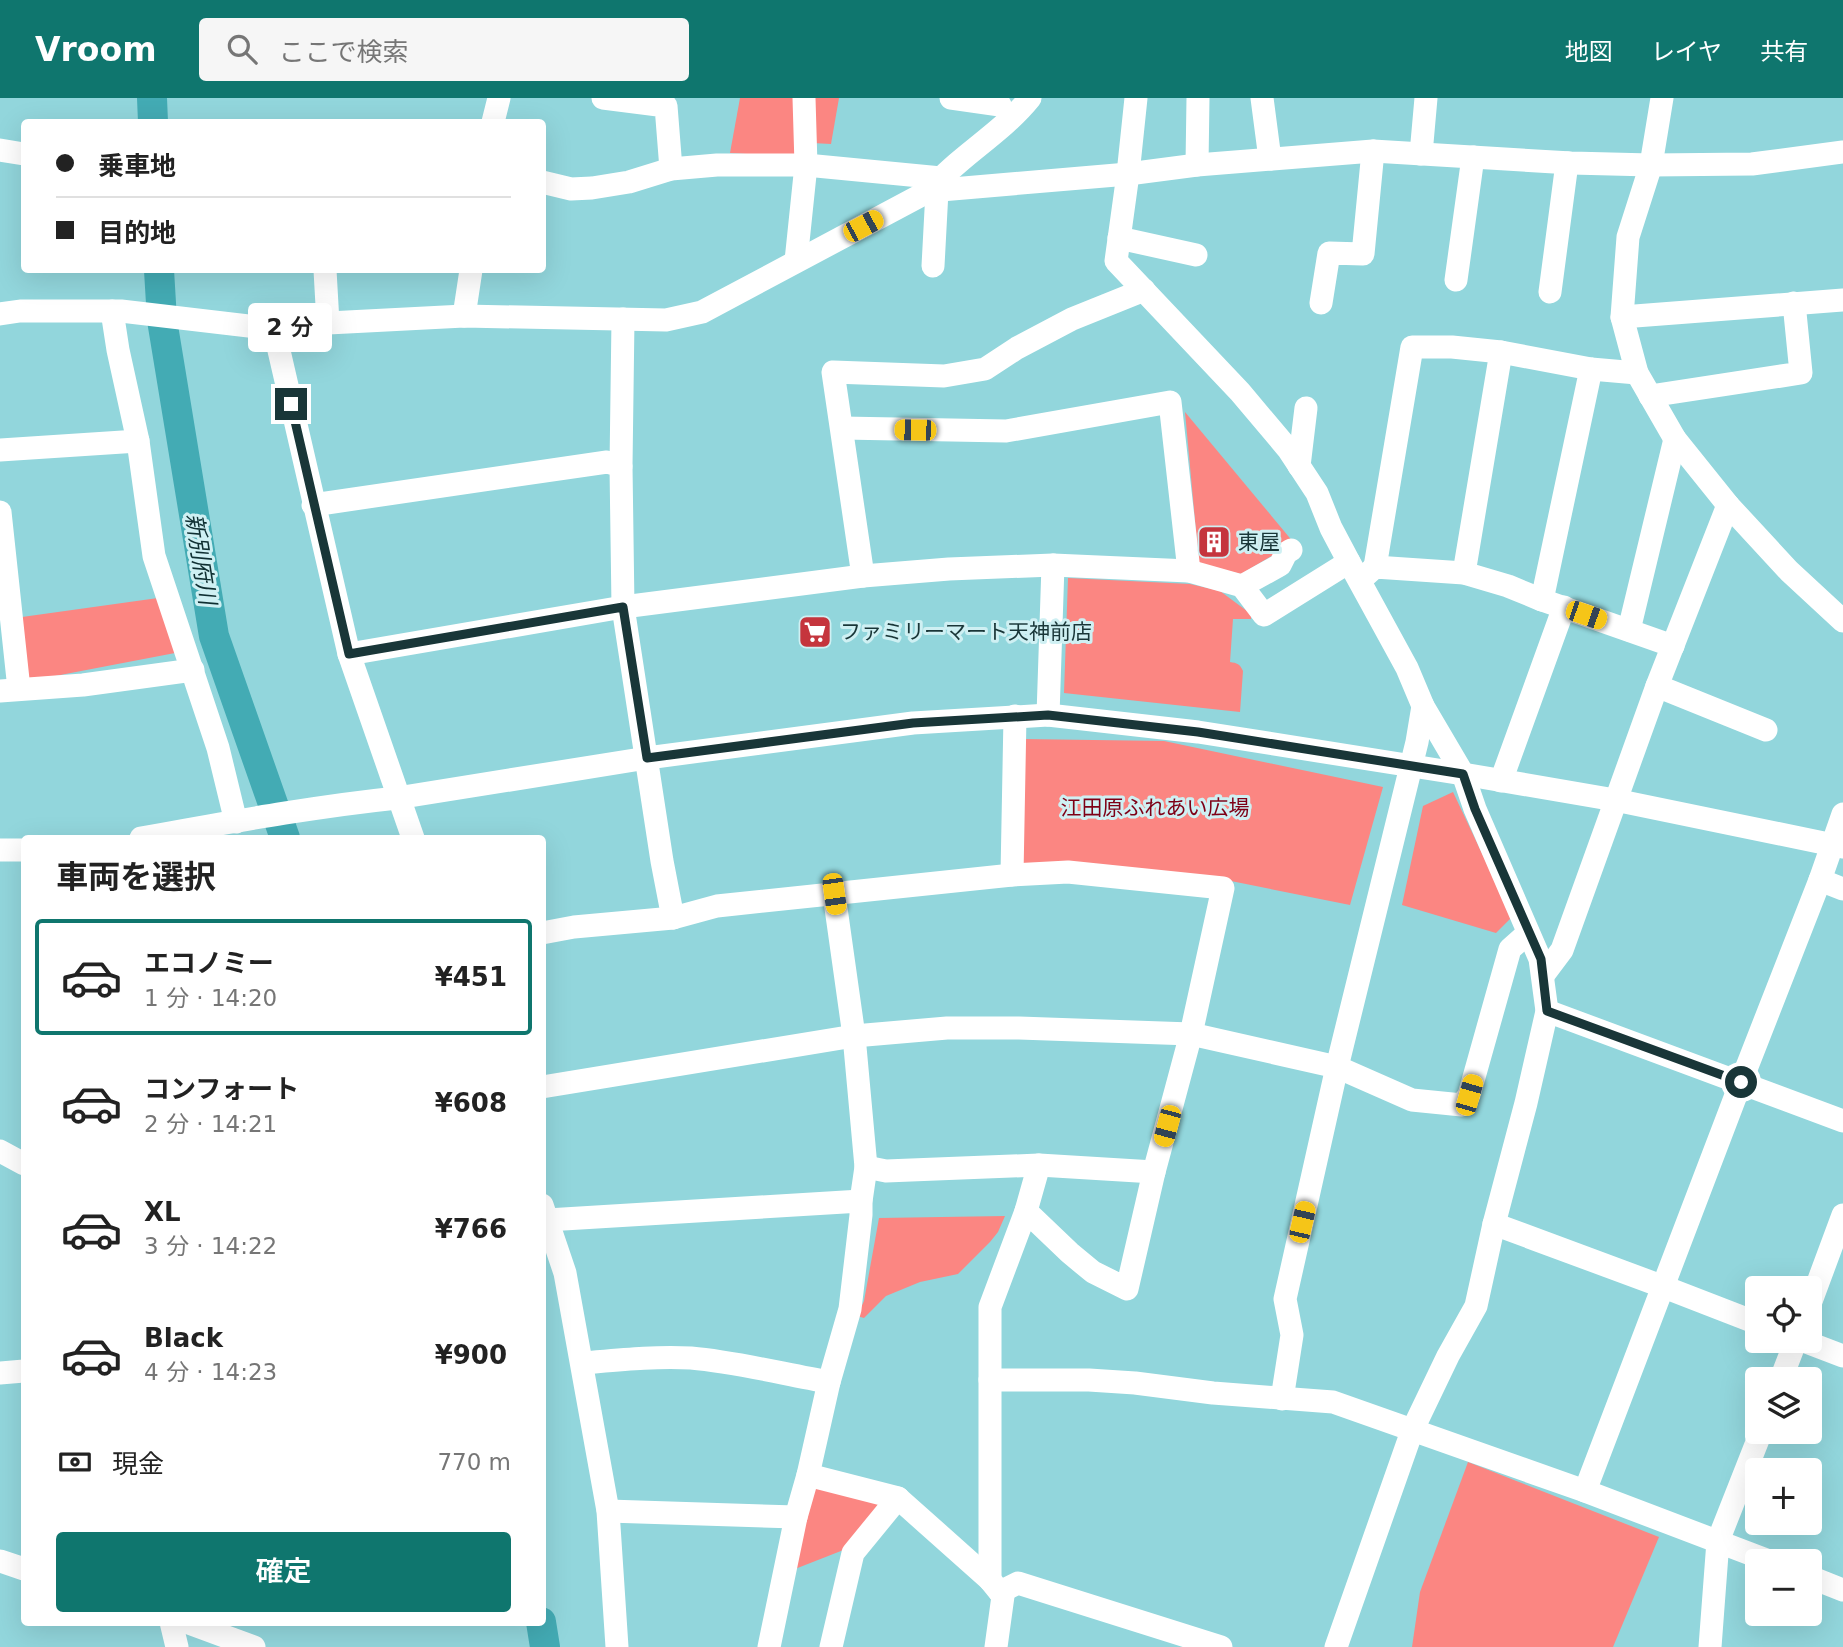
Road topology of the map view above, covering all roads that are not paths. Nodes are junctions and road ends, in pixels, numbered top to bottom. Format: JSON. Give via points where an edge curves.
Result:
{"nodes":[{"id":1,"x":499,"y":98,"type":"edge"},
{"id":2,"x":603,"y":98,"type":"edge"},
{"id":3,"x":804,"y":98,"type":"edge"},
{"id":4,"x":951,"y":98,"type":"edge"},
{"id":5,"x":1136,"y":98,"type":"edge"},
{"id":6,"x":1198,"y":98,"type":"edge"},
{"id":7,"x":1262,"y":98,"type":"edge"},
{"id":8,"x":1426,"y":98,"type":"edge"},
{"id":9,"x":1662,"y":98,"type":"edge"},
{"id":10,"x":666,"y":102,"type":"edge"},
{"id":11,"x":1012,"y":104,"type":"edge"},
{"id":12,"x":494,"y":119,"type":"edge"},
{"id":13,"x":0,"y":150,"type":"edge"},
{"id":14,"x":1373,"y":152,"type":"junction"},
{"id":15,"x":1843,"y":152,"type":"edge"},
{"id":16,"x":21,"y":154,"type":"edge"},
{"id":17,"x":1421,"y":154,"type":"junction"},
{"id":18,"x":1473,"y":157,"type":"junction"},
{"id":19,"x":1270,"y":159,"type":"junction"},
{"id":20,"x":1567,"y":163,"type":"junction"},
{"id":21,"x":806,"y":164,"type":"junction"},
{"id":22,"x":1197,"y":164,"type":"junction"},
{"id":23,"x":1651,"y":165,"type":"junction"},
{"id":24,"x":671,"y":169,"type":"junction"},
{"id":25,"x":1128,"y":174,"type":"junction"},
{"id":26,"x":546,"y":183,"type":"edge"},
{"id":27,"x":936,"y":186,"type":"junction"},
{"id":28,"x":1119,"y":238,"type":"junction"},
{"id":29,"x":1196,"y":255,"type":"dead end"},
{"id":30,"x":796,"y":261,"type":"junction"},
{"id":31,"x":933,"y":265,"type":"dead end"},
{"id":32,"x":325,"y":273,"type":"edge"},
{"id":33,"x":471,"y":273,"type":"edge"},
{"id":34,"x":1457,"y":280,"type":"dead end"},
{"id":35,"x":1144,"y":290,"type":"junction"},
{"id":36,"x":1550,"y":292,"type":"dead end"},
{"id":37,"x":1843,"y":300,"type":"edge"},
{"id":38,"x":1321,"y":303,"type":"dead end"},
{"id":39,"x":1794,"y":303,"type":"junction"},
{"id":40,"x":116,"y":310,"type":"junction"},
{"id":41,"x":0,"y":314,"type":"edge"},
{"id":42,"x":464,"y":316,"type":"junction"},
{"id":43,"x":1622,"y":317,"type":"junction"},
{"id":44,"x":623,"y":319,"type":"junction"},
{"id":45,"x":328,"y":323,"type":"junction"},
{"id":46,"x":269,"y":328,"type":"junction"},
{"id":47,"x":1501,"y":352,"type":"junction"},
{"id":48,"x":1591,"y":369,"type":"junction"},
{"id":49,"x":1637,"y":373,"type":"junction"},
{"id":50,"x":1650,"y":396,"type":"junction"},
{"id":51,"x":1306,"y":408,"type":"dead end"},
{"id":52,"x":842,"y":428,"type":"junction"},
{"id":53,"x":1675,"y":439,"type":"junction"},
{"id":54,"x":138,"y":441,"type":"junction"},
{"id":55,"x":0,"y":450,"type":"edge"},
{"id":56,"x":621,"y":466,"type":"junction"},
{"id":57,"x":1299,"y":466,"type":"junction"},
{"id":58,"x":313,"y":505,"type":"junction"},
{"id":59,"x":1728,"y":506,"type":"junction"},
{"id":60,"x":0,"y":512,"type":"edge"},
{"id":61,"x":1291,"y":550,"type":"dead end"},
{"id":62,"x":1053,"y":565,"type":"junction"},
{"id":63,"x":1361,"y":570,"type":"junction"},
{"id":64,"x":1189,"y":571,"type":"junction"},
{"id":65,"x":1464,"y":573,"type":"junction"},
{"id":66,"x":863,"y":576,"type":"junction"},
{"id":67,"x":1242,"y":586,"type":"junction"},
{"id":68,"x":1553,"y":604,"type":"junction"},
{"id":69,"x":623,"y":607,"type":"junction"},
{"id":70,"x":1843,"y":621,"type":"edge"},
{"id":71,"x":1629,"y":630,"type":"junction"},
{"id":72,"x":1673,"y":646,"type":"junction"},
{"id":73,"x":349,"y":654,"type":"junction"},
{"id":74,"x":193,"y":670,"type":"junction"},
{"id":75,"x":1657,"y":686,"type":"junction"},
{"id":76,"x":10,"y":690,"type":"edge"},
{"id":77,"x":1423,"y":706,"type":"junction"},
{"id":78,"x":1048,"y":715,"type":"junction"},
{"id":79,"x":1015,"y":716,"type":"junction"},
{"id":80,"x":1766,"y":730,"type":"dead end"},
{"id":81,"x":647,"y":758,"type":"junction"},
{"id":82,"x":1411,"y":766,"type":"junction"},
{"id":83,"x":1463,"y":774,"type":"junction"},
{"id":84,"x":1501,"y":781,"type":"junction"},
{"id":85,"x":397,"y":798,"type":"junction"},
{"id":86,"x":1615,"y":800,"type":"junction"},
{"id":87,"x":1843,"y":814,"type":"edge"},
{"id":88,"x":236,"y":822,"type":"junction"},
{"id":89,"x":159,"y":835,"type":"edge"},
{"id":90,"x":411,"y":835,"type":"edge"},
{"id":91,"x":1838,"y":846,"type":"edge"},
{"id":92,"x":0,"y":850,"type":"edge"},
{"id":93,"x":21,"y":850,"type":"edge"},
{"id":94,"x":1012,"y":875,"type":"junction"},
{"id":95,"x":1820,"y":880,"type":"junction"},
{"id":96,"x":1843,"y":889,"type":"edge"},
{"id":97,"x":834,"y":894,"type":"junction"},
{"id":98,"x":673,"y":918,"type":"junction"},
{"id":99,"x":546,"y":932,"type":"edge"},
{"id":100,"x":1528,"y":933,"type":"junction"},
{"id":101,"x":1544,"y":974,"type":"junction"},
{"id":102,"x":1547,"y":1011,"type":"junction"},
{"id":103,"x":1191,"y":1034,"type":"junction"},
{"id":104,"x":854,"y":1036,"type":"junction"},
{"id":105,"x":1338,"y":1067,"type":"junction"},
{"id":106,"x":1741,"y":1082,"type":"junction"},
{"id":107,"x":546,"y":1086,"type":"edge"},
{"id":108,"x":1843,"y":1121,"type":"edge"},
{"id":109,"x":0,"y":1151,"type":"edge"},
{"id":110,"x":21,"y":1162,"type":"edge"},
{"id":111,"x":1039,"y":1165,"type":"junction"},
{"id":112,"x":866,"y":1167,"type":"junction"},
{"id":113,"x":1154,"y":1172,"type":"junction"},
{"id":114,"x":861,"y":1201,"type":"junction"},
{"id":115,"x":1026,"y":1211,"type":"junction"},
{"id":116,"x":546,"y":1213,"type":"edge"},
{"id":117,"x":1843,"y":1215,"type":"edge"},
{"id":118,"x":546,"y":1216,"type":"edge"},
{"id":119,"x":1494,"y":1224,"type":"junction"},
{"id":120,"x":1820,"y":1276,"type":"edge"},
{"id":121,"x":1664,"y":1287,"type":"junction"},
{"id":122,"x":1745,"y":1318,"type":"edge"},
{"id":123,"x":1822,"y":1349,"type":"edge"},
{"id":124,"x":1843,"y":1356,"type":"edge"},
{"id":125,"x":582,"y":1363,"type":"junction"},
{"id":126,"x":21,"y":1371,"type":"edge"},
{"id":127,"x":0,"y":1373,"type":"edge"},
{"id":128,"x":990,"y":1380,"type":"junction"},
{"id":129,"x":829,"y":1382,"type":"junction"},
{"id":130,"x":1282,"y":1399,"type":"junction"},
{"id":131,"x":1412,"y":1431,"type":"junction"},
{"id":132,"x":1755,"y":1444,"type":"edge"},
{"id":133,"x":808,"y":1475,"type":"junction"},
{"id":134,"x":1585,"y":1491,"type":"junction"},
{"id":135,"x":898,"y":1498,"type":"junction"},
{"id":136,"x":608,"y":1511,"type":"junction"},
{"id":137,"x":796,"y":1517,"type":"junction"},
{"id":138,"x":1718,"y":1541,"type":"junction"},
{"id":139,"x":1745,"y":1552,"type":"edge"},
{"id":140,"x":0,"y":1561,"type":"edge"},
{"id":141,"x":21,"y":1568,"type":"edge"},
{"id":142,"x":1822,"y":1582,"type":"edge"},
{"id":143,"x":995,"y":1586,"type":"junction"},
{"id":144,"x":1843,"y":1590,"type":"edge"},
{"id":145,"x":172,"y":1626,"type":"edge"},
{"id":146,"x":197,"y":1626,"type":"edge"},
{"id":147,"x":177,"y":1647,"type":"edge"},
{"id":148,"x":254,"y":1647,"type":"edge"},
{"id":149,"x":617,"y":1647,"type":"edge"},
{"id":150,"x":769,"y":1647,"type":"edge"},
{"id":151,"x":831,"y":1647,"type":"edge"},
{"id":152,"x":996,"y":1647,"type":"edge"},
{"id":153,"x":1221,"y":1647,"type":"edge"},
{"id":154,"x":1336,"y":1647,"type":"edge"},
{"id":155,"x":1710,"y":1647,"type":"edge"}],
"edges":[{"from":1,"to":12,"type":"street"},
{"from":2,"to":10,"type":"street"},
{"from":3,"to":21,"type":"street"},
{"from":4,"to":11,"type":"street"},
{"from":5,"to":25,"type":"street"},
{"from":6,"to":22,"type":"street"},
{"from":7,"to":19,"type":"street"},
{"from":8,"to":17,"type":"street"},
{"from":9,"to":23,"type":"street"},
{"from":10,"to":24,"type":"street"},
{"from":11,"to":27,"type":"street"},
{"from":13,"to":16,"type":"street"},
{"from":14,"to":17,"type":"street"},
{"from":14,"to":19,"type":"street"},
{"from":14,"to":38,"type":"street","via":[[1363,254],[1329,253]]},
{"from":15,"to":23,"type":"street","via":[[1752,164]]},
{"from":17,"to":18,"type":"street"},
{"from":18,"to":20,"type":"street"},
{"from":18,"to":34,"type":"street"},
{"from":19,"to":22,"type":"street"},
{"from":20,"to":23,"type":"street"},
{"from":20,"to":36,"type":"street"},
{"from":21,"to":24,"type":"street"},
{"from":21,"to":27,"type":"street"},
{"from":21,"to":30,"type":"street"},
{"from":22,"to":25,"type":"street"},
{"from":23,"to":43,"type":"street","via":[[1628,237]]},
{"from":24,"to":26,"type":"street","via":[[592,188]]},
{"from":25,"to":27,"type":"street"},
{"from":25,"to":28,"type":"street"},
{"from":27,"to":30,"type":"street"},
{"from":27,"to":31,"type":"street"},
{"from":28,"to":29,"type":"street"},
{"from":28,"to":35,"type":"street","via":[[1116,261]]},
{"from":30,"to":44,"type":"street","via":[[702,312],[666,320]]},
{"from":32,"to":45,"type":"street"},
{"from":33,"to":42,"type":"street"},
{"from":35,"to":52,"type":"street","via":[[1072,319],[985,369],[944,376],[833,372]]},
{"from":35,"to":57,"type":"street","via":[[1240,392]]},
{"from":37,"to":39,"type":"street"},
{"from":39,"to":43,"type":"street"},
{"from":39,"to":50,"type":"street","via":[[1801,373]]},
{"from":40,"to":41,"type":"street"},
{"from":40,"to":46,"type":"street"},
{"from":40,"to":54,"type":"street","via":[[118,350]]},
{"from":42,"to":44,"type":"street"},
{"from":42,"to":45,"type":"street"},
{"from":43,"to":49,"type":"street"},
{"from":44,"to":56,"type":"street"},
{"from":45,"to":46,"type":"street"},
{"from":46,"to":58,"type":"street"},
{"from":47,"to":48,"type":"street"},
{"from":47,"to":63,"type":"street","via":[[1412,347]]},
{"from":47,"to":65,"type":"street"},
{"from":48,"to":49,"type":"street"},
{"from":48,"to":68,"type":"street"},
{"from":49,"to":50,"type":"street"},
{"from":50,"to":53,"type":"street"},
{"from":51,"to":57,"type":"street"},
{"from":52,"to":64,"type":"street","via":[[1006,431],[1170,402]]},
{"from":52,"to":66,"type":"street"},
{"from":53,"to":59,"type":"street"},
{"from":53,"to":71,"type":"street"},
{"from":54,"to":55,"type":"street"},
{"from":54,"to":74,"type":"street","via":[[154,556]]},
{"from":56,"to":58,"type":"street","via":[[607,462]]},
{"from":56,"to":69,"type":"street"},
{"from":57,"to":63,"type":"street","via":[[1317,493],[1331,528]]},
{"from":58,"to":73,"type":"street"},
{"from":59,"to":70,"type":"street"},
{"from":59,"to":72,"type":"street"},
{"from":60,"to":76,"type":"street"},
{"from":61,"to":67,"type":"street","via":[[1280,565]]},
{"from":62,"to":64,"type":"street"},
{"from":62,"to":66,"type":"street"},
{"from":62,"to":78,"type":"street"},
{"from":63,"to":65,"type":"street"},
{"from":63,"to":67,"type":"street","via":[[1264,615]]},
{"from":63,"to":77,"type":"street"},
{"from":64,"to":67,"type":"street"},
{"from":65,"to":68,"type":"street"},
{"from":66,"to":69,"type":"street"},
{"from":68,"to":71,"type":"street"},
{"from":68,"to":84,"type":"street"},
{"from":69,"to":73,"type":"street"},
{"from":69,"to":81,"type":"street"},
{"from":71,"to":72,"type":"street"},
{"from":72,"to":75,"type":"street"},
{"from":73,"to":85,"type":"street"},
{"from":74,"to":76,"type":"street"},
{"from":74,"to":88,"type":"street"},
{"from":75,"to":80,"type":"street"},
{"from":75,"to":86,"type":"street"},
{"from":77,"to":82,"type":"street"},
{"from":77,"to":83,"type":"street"},
{"from":78,"to":79,"type":"street"},
{"from":78,"to":82,"type":"street","via":[[1198,732]]},
{"from":79,"to":81,"type":"street","via":[[913,723]]},
{"from":79,"to":94,"type":"street"},
{"from":81,"to":85,"type":"street"},
{"from":81,"to":98,"type":"street"},
{"from":82,"to":83,"type":"street"},
{"from":82,"to":105,"type":"street"},
{"from":83,"to":84,"type":"street"},
{"from":83,"to":100,"type":"street"},
{"from":84,"to":86,"type":"street"},
{"from":85,"to":88,"type":"street"},
{"from":85,"to":90,"type":"street"},
{"from":86,"to":91,"type":"street"},
{"from":86,"to":101,"type":"street","via":[[1562,950]]},
{"from":87,"to":91,"type":"street"},
{"from":88,"to":89,"type":"street"},
{"from":91,"to":95,"type":"street"},
{"from":92,"to":93,"type":"street"},
{"from":94,"to":97,"type":"street"},
{"from":94,"to":103,"type":"street","via":[[1068,872],[1223,888]]},
{"from":95,"to":96,"type":"street"},
{"from":95,"to":106,"type":"street"},
{"from":97,"to":98,"type":"street","via":[[717,906]]},
{"from":97,"to":104,"type":"street"},
{"from":98,"to":99,"type":"street"},
{"from":100,"to":101,"type":"street"},
{"from":100,"to":105,"type":"street","via":[[1510,949],[1469,1095],[1462,1105],[1412,1100]]},
{"from":101,"to":102,"type":"street"},
{"from":102,"to":106,"type":"street"},
{"from":102,"to":119,"type":"street"},
{"from":103,"to":104,"type":"street","via":[[947,1028]]},
{"from":103,"to":105,"type":"street"},
{"from":103,"to":113,"type":"street"},
{"from":104,"to":107,"type":"street"},
{"from":104,"to":112,"type":"street"},
{"from":105,"to":130,"type":"street","via":[[1285,1299],[1292,1335]]},
{"from":106,"to":108,"type":"street"},
{"from":106,"to":121,"type":"street"},
{"from":109,"to":110,"type":"street"},
{"from":111,"to":112,"type":"street","via":[[886,1171]]},
{"from":111,"to":113,"type":"street"},
{"from":111,"to":115,"type":"street"},
{"from":112,"to":114,"type":"street"},
{"from":113,"to":115,"type":"street","via":[[1127,1289],[1093,1272]]},
{"from":114,"to":116,"type":"street"},
{"from":114,"to":129,"type":"street","via":[[850,1309]]},
{"from":115,"to":128,"type":"street","via":[[990,1307]]},
{"from":117,"to":120,"type":"street"},
{"from":118,"to":125,"type":"street","via":[[565,1273]]},
{"from":119,"to":121,"type":"street"},
{"from":119,"to":131,"type":"street","via":[[1476,1306]]},
{"from":121,"to":122,"type":"street"},
{"from":121,"to":134,"type":"street"},
{"from":123,"to":124,"type":"street"},
{"from":125,"to":129,"type":"street","via":[[689,1358]]},
{"from":125,"to":136,"type":"street"},
{"from":126,"to":127,"type":"street"},
{"from":128,"to":130,"type":"street","via":[[1101,1381]]},
{"from":128,"to":143,"type":"street"},
{"from":129,"to":133,"type":"street"},
{"from":130,"to":131,"type":"street","via":[[1333,1402]]},
{"from":131,"to":134,"type":"street"},
{"from":131,"to":154,"type":"street"},
{"from":132,"to":138,"type":"street"},
{"from":133,"to":135,"type":"street"},
{"from":133,"to":137,"type":"street"},
{"from":134,"to":138,"type":"street"},
{"from":135,"to":143,"type":"street"},
{"from":135,"to":151,"type":"street","via":[[853,1553]]},
{"from":136,"to":137,"type":"street"},
{"from":136,"to":149,"type":"street"},
{"from":137,"to":150,"type":"street"},
{"from":138,"to":139,"type":"street"},
{"from":138,"to":155,"type":"street"},
{"from":140,"to":141,"type":"street"},
{"from":142,"to":144,"type":"street"},
{"from":143,"to":152,"type":"street","via":[[1003,1596]]},
{"from":143,"to":153,"type":"street","via":[[1018,1583]]},
{"from":145,"to":147,"type":"street"},
{"from":146,"to":148,"type":"street"}]}
